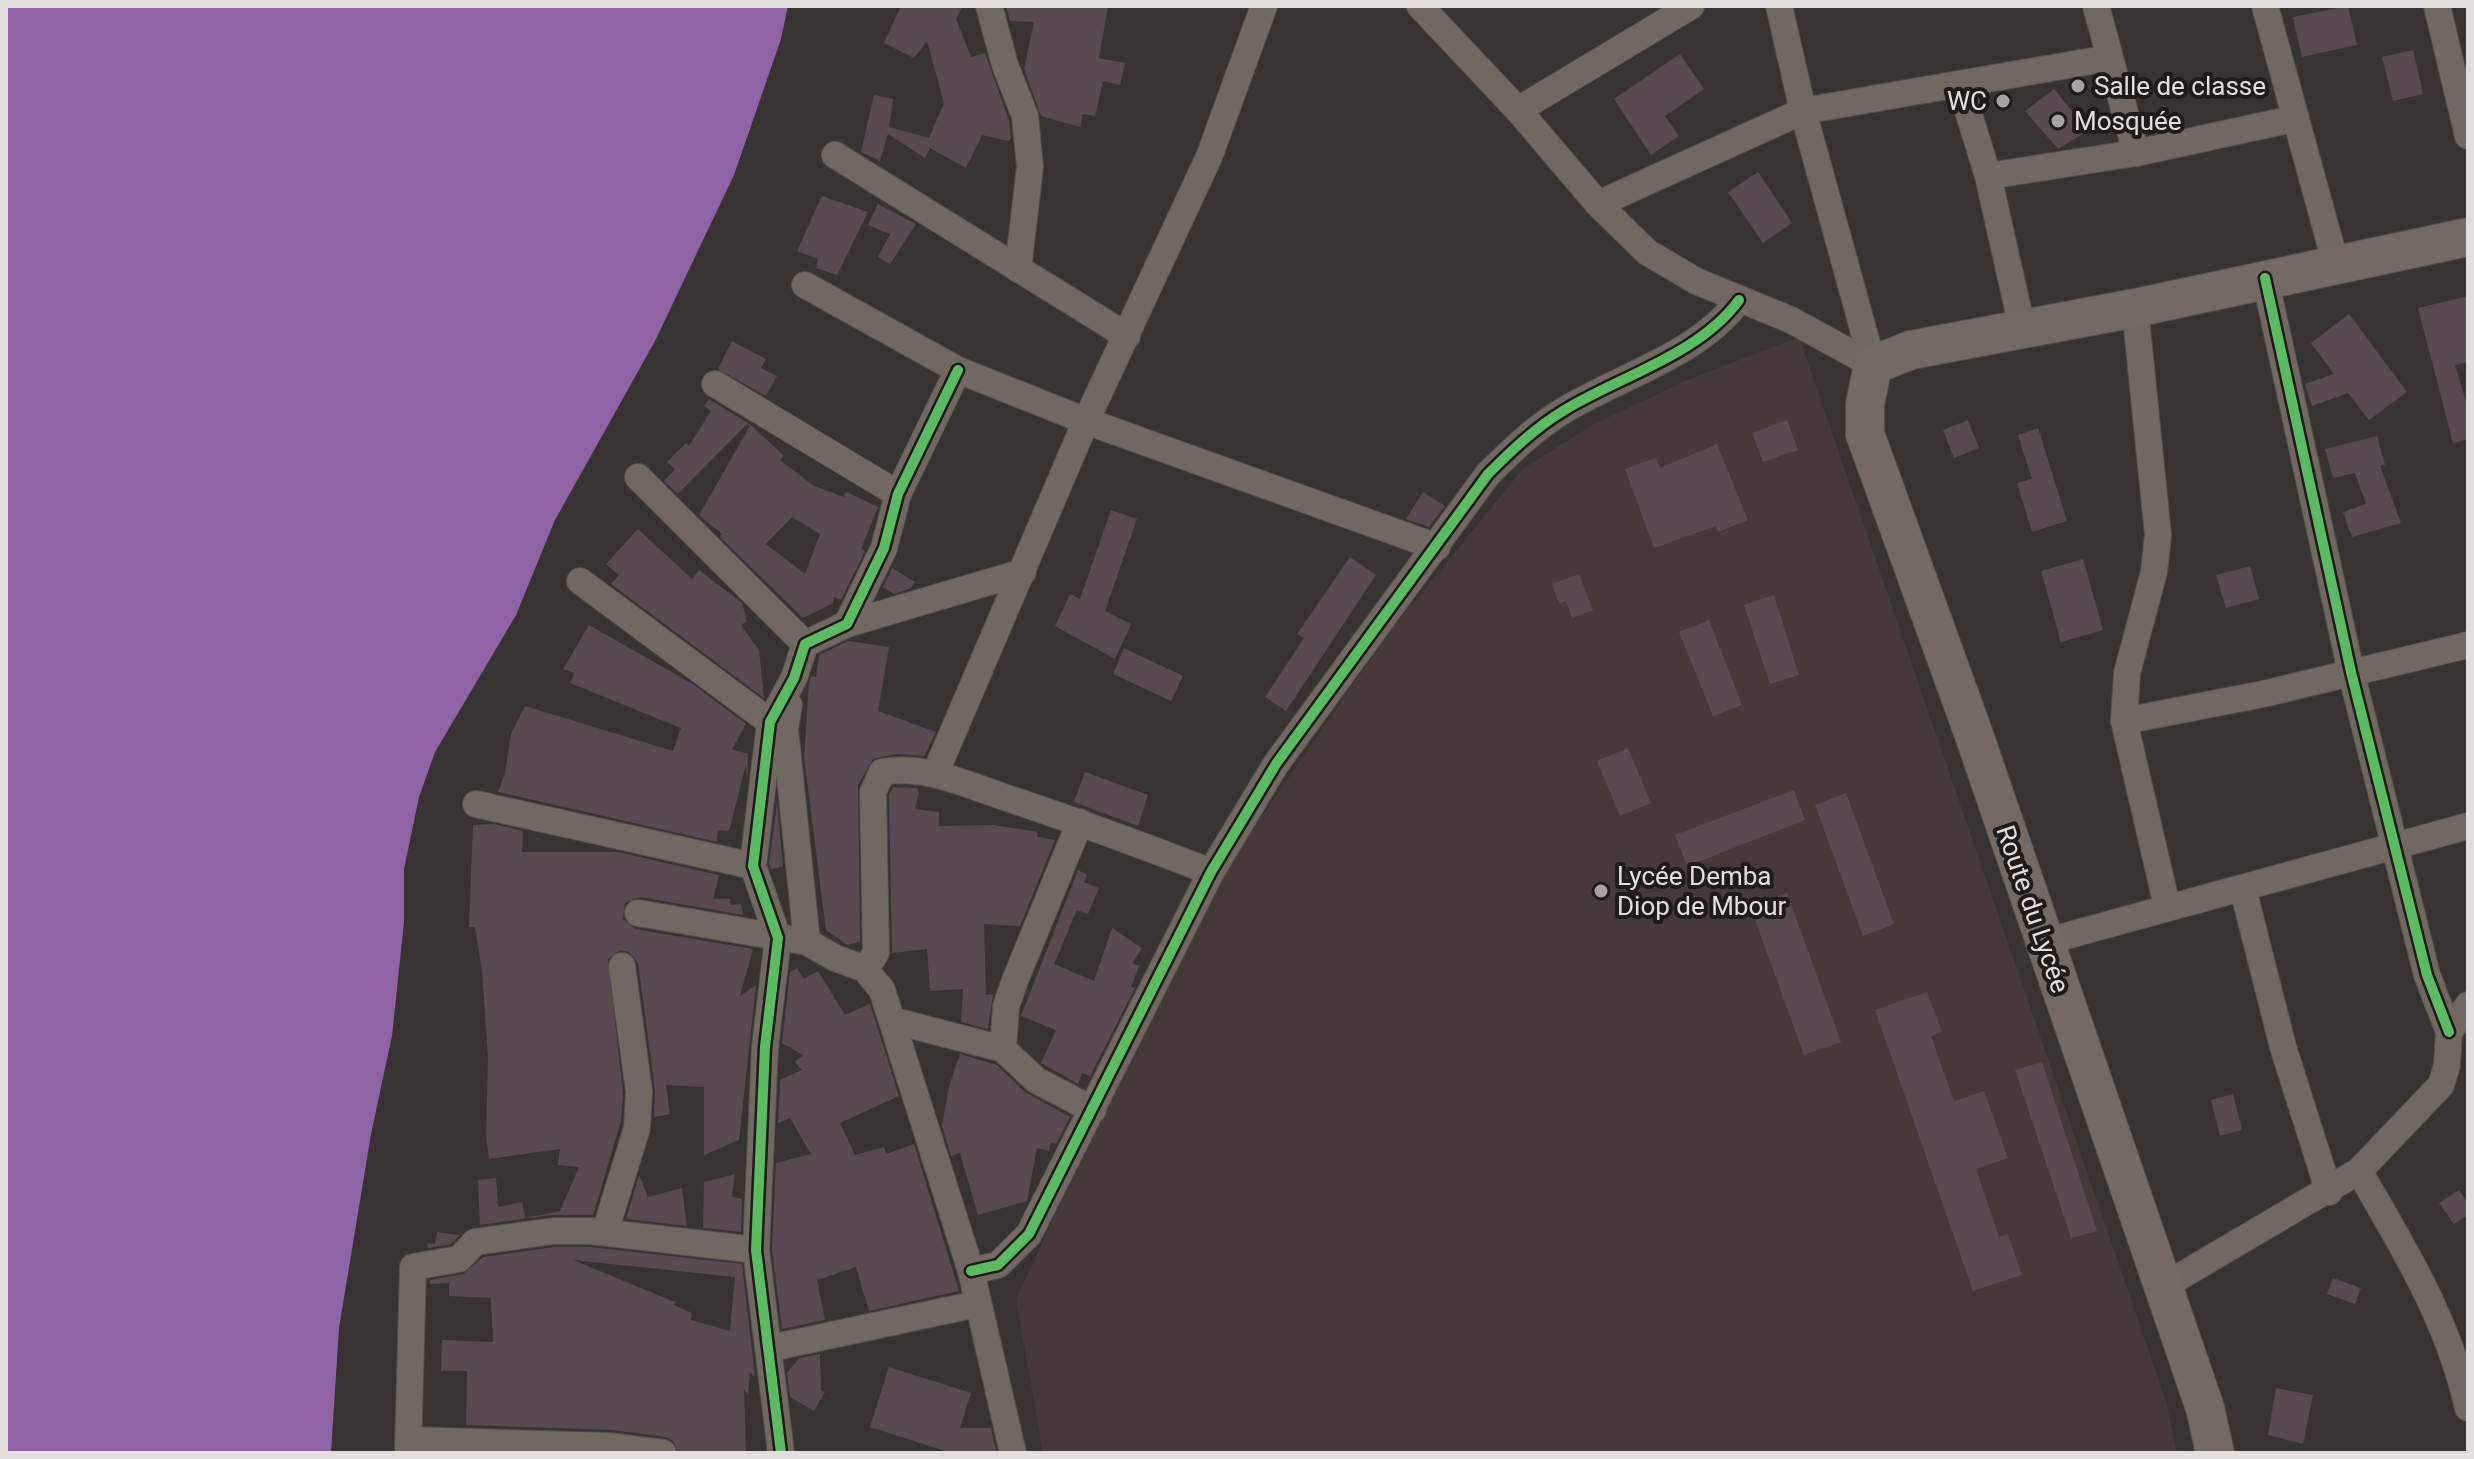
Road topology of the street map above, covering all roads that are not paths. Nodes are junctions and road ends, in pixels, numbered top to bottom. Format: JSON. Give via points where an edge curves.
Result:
{"nodes":[{"id":1,"x":989,"y":6,"type":"edge"},
{"id":2,"x":1264,"y":6,"type":"edge"},
{"id":3,"x":1420,"y":6,"type":"edge"},
{"id":4,"x":1691,"y":6,"type":"edge"},
{"id":5,"x":1779,"y":6,"type":"edge"},
{"id":6,"x":2096,"y":6,"type":"edge"},
{"id":7,"x":2437,"y":6,"type":"edge"},
{"id":8,"x":2269,"y":7,"type":"edge"},
{"id":9,"x":2109,"y":58,"type":"junction"},
{"id":10,"x":2460,"y":66,"type":"edge"},
{"id":11,"x":1960,"y":85,"type":"junction"},
{"id":12,"x":1518,"y":110,"type":"junction"},
{"id":13,"x":1803,"y":111,"type":"junction"},
{"id":14,"x":2293,"y":119,"type":"junction"},
{"id":15,"x":2468,"y":136,"type":"edge"},
{"id":16,"x":2136,"y":153,"type":"junction"},
{"id":17,"x":835,"y":155,"type":"dead end"},
{"id":18,"x":1988,"y":176,"type":"junction"},
{"id":19,"x":1598,"y":204,"type":"junction"},
{"id":20,"x":2468,"y":237,"type":"edge"},
{"id":21,"x":2336,"y":265,"type":"junction"},
{"id":22,"x":1018,"y":269,"type":"junction"},
{"id":23,"x":2265,"y":278,"type":"junction"},
{"id":24,"x":805,"y":285,"type":"dead end"},
{"id":25,"x":1739,"y":300,"type":"junction"},
{"id":26,"x":2135,"y":308,"type":"junction"},
{"id":27,"x":2022,"y":327,"type":"junction"},
{"id":28,"x":1127,"y":336,"type":"junction"},
{"id":29,"x":1873,"y":365,"type":"junction"},
{"id":30,"x":958,"y":370,"type":"junction"},
{"id":31,"x":715,"y":384,"type":"dead end"},
{"id":32,"x":1086,"y":421,"type":"junction"},
{"id":33,"x":638,"y":477,"type":"dead end"},
{"id":34,"x":898,"y":494,"type":"junction"},
{"id":35,"x":1437,"y":547,"type":"junction"},
{"id":36,"x":1023,"y":572,"type":"junction"},
{"id":37,"x":580,"y":581,"type":"dead end"},
{"id":38,"x":847,"y":624,"type":"junction"},
{"id":39,"x":805,"y":644,"type":"junction"},
{"id":40,"x":2468,"y":645,"type":"edge"},
{"id":41,"x":2351,"y":672,"type":"junction"},
{"id":42,"x":794,"y":678,"type":"junction"},
{"id":43,"x":2124,"y":721,"type":"junction"},
{"id":44,"x":770,"y":722,"type":"junction"},
{"id":45,"x":935,"y":774,"type":"junction"},
{"id":46,"x":476,"y":804,"type":"dead end"},
{"id":47,"x":1080,"y":822,"type":"junction"},
{"id":48,"x":2468,"y":826,"type":"edge"},
{"id":49,"x":2396,"y":844,"type":"junction"},
{"id":50,"x":753,"y":866,"type":"junction"},
{"id":51,"x":1211,"y":872,"type":"junction"},
{"id":52,"x":2243,"y":889,"type":"junction"},
{"id":53,"x":2167,"y":906,"type":"junction"},
{"id":54,"x":638,"y":913,"type":"dead end"},
{"id":55,"x":778,"y":938,"type":"junction"},
{"id":56,"x":807,"y":942,"type":"junction"},
{"id":57,"x":2044,"y":942,"type":"junction"},
{"id":58,"x":622,"y":966,"type":"dead end"},
{"id":59,"x":865,"y":969,"type":"junction"},
{"id":60,"x":2468,"y":1005,"type":"edge"},
{"id":61,"x":895,"y":1021,"type":"junction"},
{"id":62,"x":2449,"y":1032,"type":"junction"},
{"id":63,"x":1003,"y":1049,"type":"junction"},
{"id":64,"x":1093,"y":1110,"type":"junction"},
{"id":65,"x":2359,"y":1171,"type":"junction"},
{"id":66,"x":2329,"y":1192,"type":"junction"},
{"id":67,"x":605,"y":1232,"type":"junction"},
{"id":68,"x":756,"y":1250,"type":"junction"},
{"id":69,"x":971,"y":1271,"type":"junction"},
{"id":70,"x":2164,"y":1286,"type":"junction"},
{"id":71,"x":977,"y":1304,"type":"junction"},
{"id":72,"x":771,"y":1348,"type":"junction"},
{"id":73,"x":2468,"y":1408,"type":"edge"},
{"id":74,"x":409,"y":1447,"type":"edge"},
{"id":75,"x":663,"y":1453,"type":"edge"},
{"id":76,"x":781,"y":1453,"type":"edge"},
{"id":77,"x":1013,"y":1453,"type":"edge"},
{"id":78,"x":2215,"y":1453,"type":"edge"}],
"edges":[{"from":1,"to":22,"type":"street","via":[[1025,116],[1030,167]]},
{"from":2,"to":28,"type":"street","via":[[1209,157]]},
{"from":3,"to":12,"type":"street"},
{"from":4,"to":12,"type":"street"},
{"from":5,"to":13,"type":"street"},
{"from":6,"to":9,"type":"street"},
{"from":7,"to":10,"type":"street"},
{"from":8,"to":14,"type":"street"},
{"from":9,"to":11,"type":"street"},
{"from":9,"to":16,"type":"street"},
{"from":10,"to":15,"type":"street"},
{"from":11,"to":13,"type":"street"},
{"from":11,"to":18,"type":"street"},
{"from":12,"to":19,"type":"street"},
{"from":13,"to":19,"type":"street"},
{"from":13,"to":29,"type":"street"},
{"from":14,"to":16,"type":"street"},
{"from":14,"to":21,"type":"street"},
{"from":16,"to":18,"type":"street"},
{"from":17,"to":22,"type":"street"},
{"from":18,"to":27,"type":"street"},
{"from":19,"to":25,"type":"street","via":[[1647,252]]},
{"from":20,"to":21,"type":"main road"},
{"from":21,"to":23,"type":"main road"},
{"from":22,"to":28,"type":"street"},
{"from":23,"to":26,"type":"main road"},
{"from":23,"to":41,"type":"street"},
{"from":24,"to":30,"type":"street"},
{"from":25,"to":29,"type":"street","via":[[1791,320]]},
{"from":25,"to":35,"type":"street","via":[[1726,318],[1695,341],[1562,412],[1520,442],[1488,474]]},
{"from":26,"to":27,"type":"main road"},
{"from":26,"to":43,"type":"street","via":[[2158,535],[2154,572],[2127,673]]},
{"from":27,"to":29,"type":"main road","via":[[1911,350]]},
{"from":28,"to":32,"type":"street"},
{"from":29,"to":57,"type":"main road","name":"Route du Lycée","via":[[1865,434]]},
{"from":30,"to":32,"type":"street"},
{"from":30,"to":34,"type":"street"},
{"from":31,"to":34,"type":"street"},
{"from":32,"to":35,"type":"street"},
{"from":32,"to":36,"type":"street"},
{"from":33,"to":39,"type":"street"},
{"from":34,"to":38,"type":"street","via":[[884,548]]},
{"from":35,"to":51,"type":"street","via":[[1276,764]]},
{"from":36,"to":38,"type":"street"},
{"from":36,"to":45,"type":"street"},
{"from":37,"to":44,"type":"street"},
{"from":38,"to":39,"type":"street"},
{"from":39,"to":42,"type":"street"},
{"from":40,"to":41,"type":"street"},
{"from":41,"to":43,"type":"street"},
{"from":41,"to":49,"type":"street"},
{"from":42,"to":44,"type":"street"},
{"from":42,"to":56,"type":"street","via":[[785,729]]},
{"from":43,"to":53,"type":"street"},
{"from":44,"to":50,"type":"street"},
{"from":45,"to":47,"type":"street"},
{"from":45,"to":59,"type":"street","via":[[882,772],[873,792],[876,953]]},
{"from":46,"to":50,"type":"street"},
{"from":47,"to":51,"type":"street"},
{"from":47,"to":63,"type":"street","via":[[1011,992]]},
{"from":48,"to":49,"type":"street"},
{"from":49,"to":52,"type":"street"},
{"from":49,"to":62,"type":"street","via":[[2427,975]]},
{"from":50,"to":55,"type":"street"},
{"from":51,"to":64,"type":"street"},
{"from":52,"to":53,"type":"street"},
{"from":52,"to":66,"type":"street","via":[[2283,1047]]},
{"from":53,"to":57,"type":"street"},
{"from":54,"to":55,"type":"street"},
{"from":55,"to":56,"type":"street"},
{"from":55,"to":68,"type":"street","via":[[765,1047]]},
{"from":56,"to":59,"type":"street"},
{"from":57,"to":70,"type":"main road","name":"Route du Lycée"},
{"from":58,"to":67,"type":"street","via":[[639,1091],[637,1128]]},
{"from":59,"to":61,"type":"street","via":[[882,990]]},
{"from":60,"to":62,"type":"street"},
{"from":61,"to":63,"type":"street"},
{"from":61,"to":69,"type":"street"},
{"from":62,"to":65,"type":"street","via":[[2441,1085]]},
{"from":63,"to":64,"type":"street","via":[[1036,1080]]},
{"from":64,"to":69,"type":"street","via":[[1029,1234],[998,1265]]},
{"from":65,"to":66,"type":"street"},
{"from":65,"to":73,"type":"street","via":[[2437,1308]]},
{"from":66,"to":70,"type":"street"},
{"from":67,"to":68,"type":"street"},
{"from":67,"to":74,"type":"street","via":[[553,1231],[475,1242],[459,1259],[413,1267]]},
{"from":68,"to":72,"type":"street"},
{"from":69,"to":71,"type":"street"},
{"from":70,"to":78,"type":"main road","name":"Route du Lycée"},
{"from":71,"to":72,"type":"street"},
{"from":71,"to":77,"type":"street"},
{"from":72,"to":76,"type":"street"},
{"from":74,"to":75,"type":"street","via":[[609,1446]]}]}
